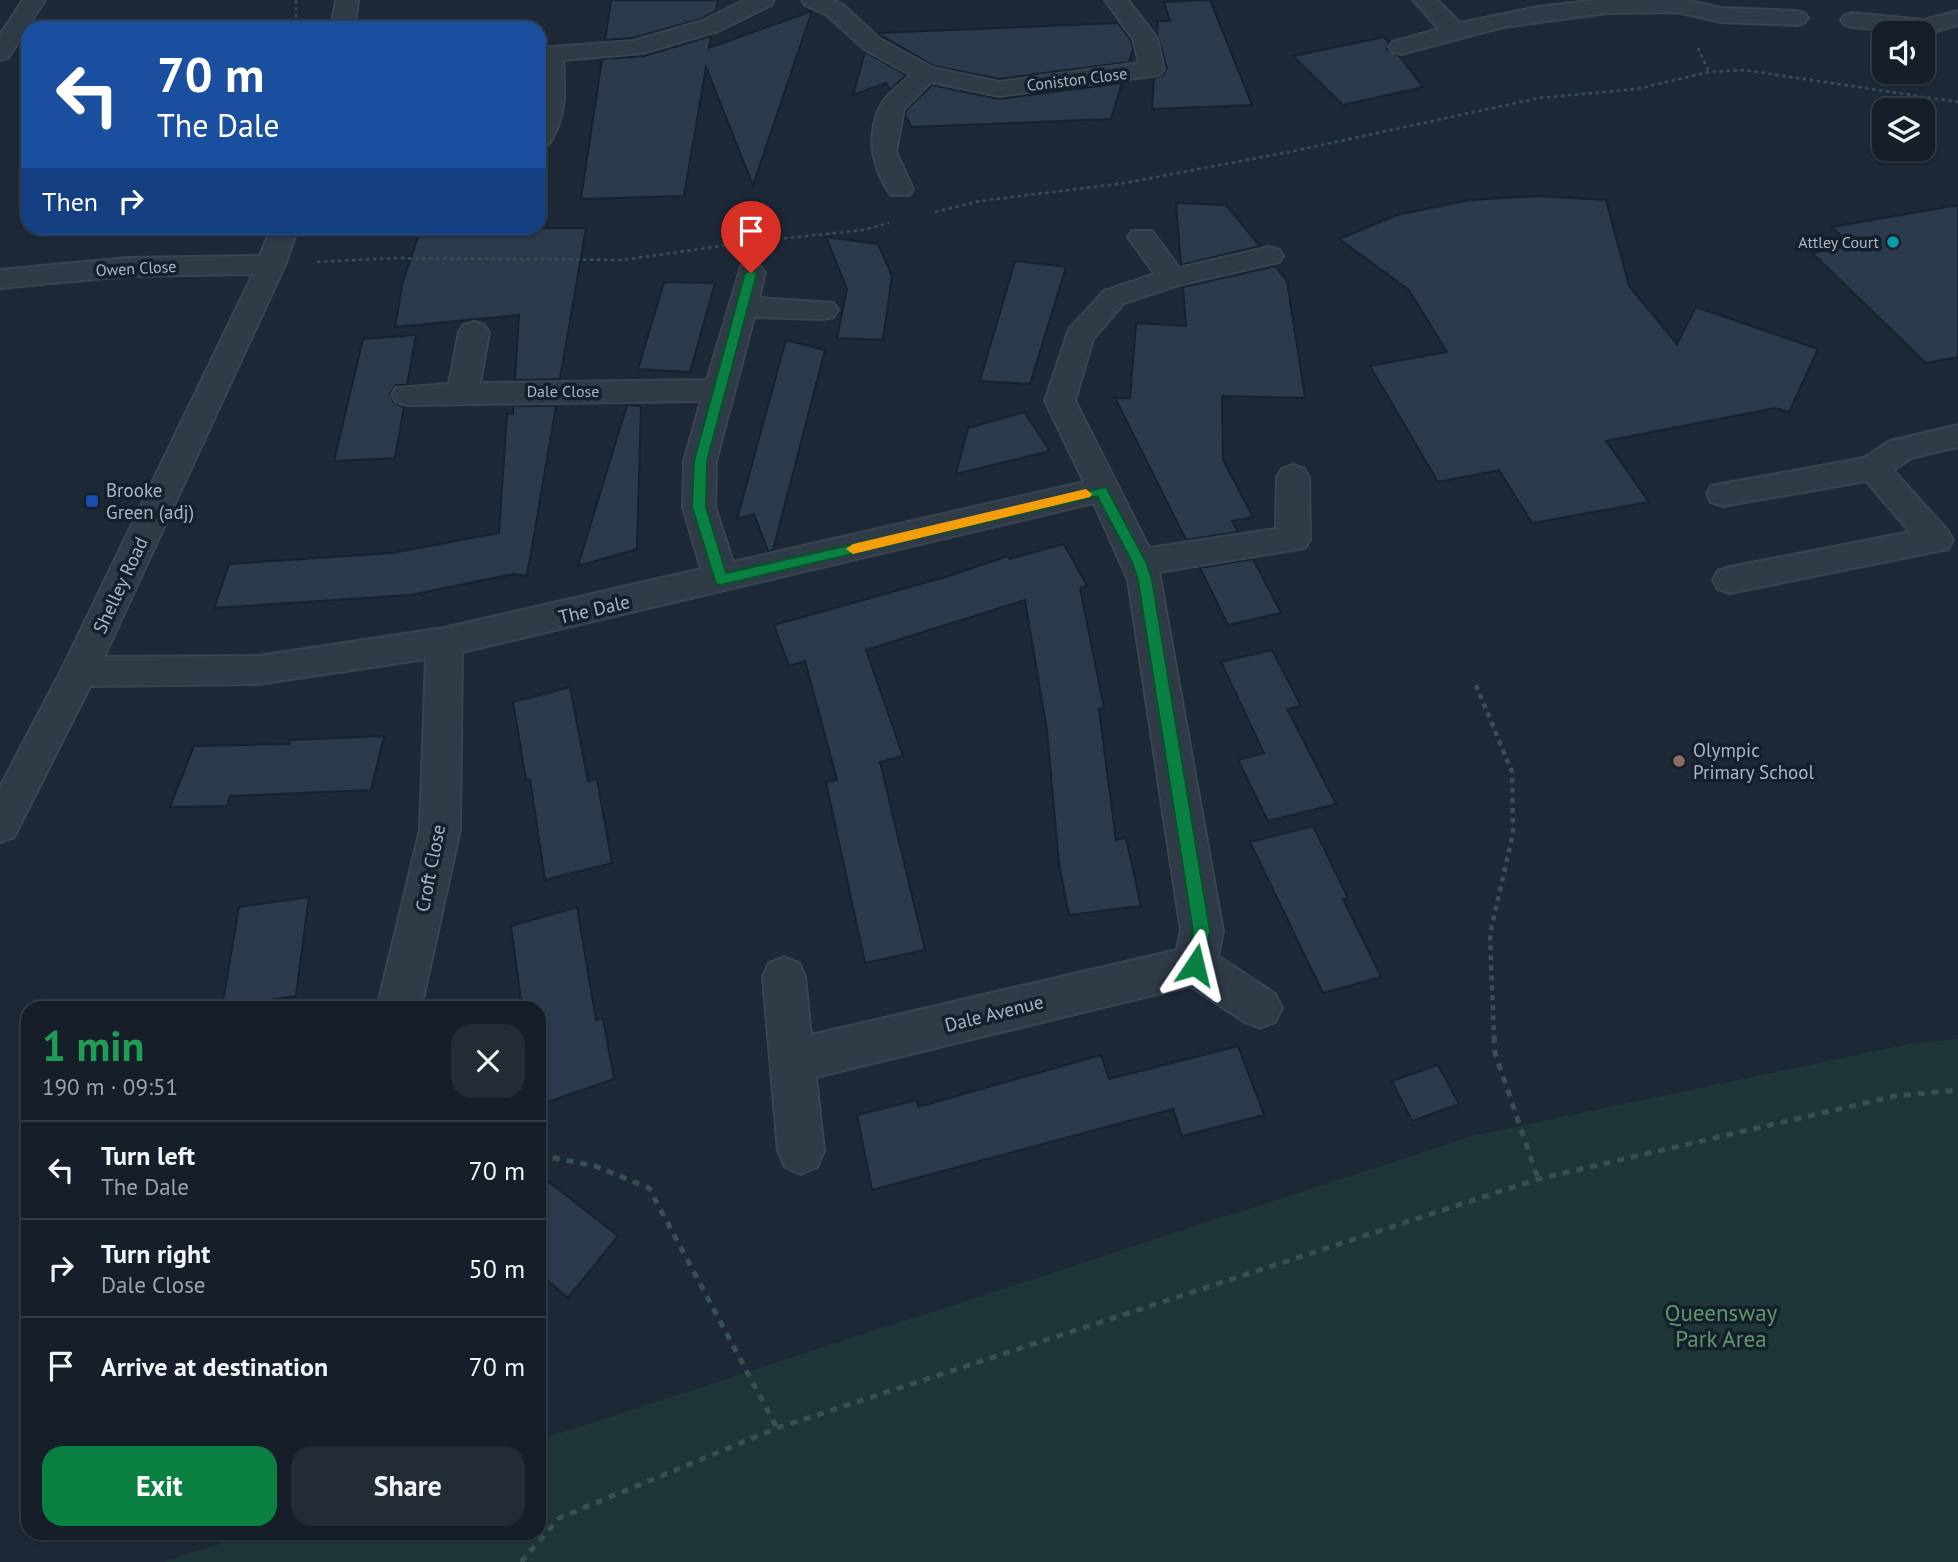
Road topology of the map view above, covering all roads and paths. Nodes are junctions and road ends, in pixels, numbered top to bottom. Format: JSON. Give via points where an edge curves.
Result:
{"nodes":[{"id":1,"x":34,"y":0,"type":"edge"},
{"id":2,"x":296,"y":0,"type":"edge"},
{"id":3,"x":347,"y":0,"type":"edge"},
{"id":4,"x":763,"y":0,"type":"edge"},
{"id":5,"x":813,"y":0,"type":"edge"},
{"id":6,"x":1116,"y":0,"type":"edge"},
{"id":7,"x":1424,"y":0,"type":"edge"},
{"id":8,"x":1676,"y":2,"type":"edge"},
{"id":9,"x":1951,"y":12,"type":"edge"},
{"id":10,"x":1796,"y":18,"type":"dead end"},
{"id":11,"x":1853,"y":20,"type":"dead end"},
{"id":12,"x":296,"y":21,"type":"edge"},
{"id":13,"x":344,"y":21,"type":"edge"},
{"id":14,"x":1454,"y":30,"type":"junction"},
{"id":15,"x":1401,"y":47,"type":"dead end"},
{"id":16,"x":0,"y":53,"type":"edge"},
{"id":17,"x":546,"y":54,"type":"edge"},
{"id":18,"x":546,"y":61,"type":"edge"},
{"id":19,"x":926,"y":74,"type":"junction"},
{"id":20,"x":1958,"y":102,"type":"edge"},
{"id":21,"x":546,"y":124,"type":"edge"},
{"id":22,"x":900,"y":190,"type":"dead end"},
{"id":23,"x":928,"y":214,"type":"dead end"},
{"id":24,"x":889,"y":223,"type":"dead end"},
{"id":25,"x":282,"y":235,"type":"edge"},
{"id":26,"x":1142,"y":237,"type":"dead end"},
{"id":27,"x":766,"y":240,"type":"dead end"},
{"id":28,"x":739,"y":243,"type":"dead end"},
{"id":29,"x":1269,"y":256,"type":"dead end"},
{"id":30,"x":271,"y":265,"type":"junction"},
{"id":31,"x":751,"y":273,"type":"dead end"},
{"id":32,"x":1172,"y":278,"type":"junction"},
{"id":33,"x":0,"y":279,"type":"edge"},
{"id":34,"x":742,"y":307,"type":"junction"},
{"id":35,"x":823,"y":310,"type":"dead end"},
{"id":36,"x":474,"y":332,"type":"dead end"},
{"id":37,"x":719,"y":390,"type":"junction"},
{"id":38,"x":463,"y":392,"type":"junction"},
{"id":39,"x":407,"y":395,"type":"dead end"},
{"id":40,"x":1944,"y":438,"type":"edge"},
{"id":41,"x":1873,"y":468,"type":"junction"},
{"id":42,"x":1293,"y":477,"type":"dead end"},
{"id":43,"x":1101,"y":490,"type":"junction"},
{"id":44,"x":1723,"y":494,"type":"dead end"},
{"id":45,"x":1139,"y":562,"type":"junction"},
{"id":46,"x":721,"y":580,"type":"junction"},
{"id":47,"x":1730,"y":580,"type":"dead end"},
{"id":48,"x":444,"y":642,"type":"junction"},
{"id":49,"x":79,"y":672,"type":"junction"},
{"id":50,"x":1476,"y":685,"type":"dead end"},
{"id":51,"x":0,"y":825,"type":"edge"},
{"id":52,"x":1195,"y":965,"type":"junction"},
{"id":53,"x":784,"y":977,"type":"dead end"},
{"id":54,"x":401,"y":1001,"type":"edge"},
{"id":55,"x":1260,"y":1008,"type":"dead end"},
{"id":56,"x":793,"y":1061,"type":"junction"},
{"id":57,"x":1958,"y":1090,"type":"edge"},
{"id":58,"x":801,"y":1151,"type":"dead end"},
{"id":59,"x":546,"y":1156,"type":"edge"},
{"id":60,"x":1538,"y":1179,"type":"junction"},
{"id":61,"x":777,"y":1428,"type":"junction"},
{"id":62,"x":546,"y":1533,"type":"edge"},
{"id":63,"x":540,"y":1540,"type":"edge"},
{"id":64,"x":521,"y":1562,"type":"edge"}],
"edges":[{"from":1,"to":16,"type":"street"},
{"from":2,"to":12,"type":"path"},
{"from":3,"to":13,"type":"street"},
{"from":4,"to":17,"type":"street","via":[[710,26],[635,48]]},
{"from":5,"to":19,"type":"street","name":"Coniston Close","via":[[835,10],[872,44]]},
{"from":6,"to":19,"type":"street","name":"Coniston Close","via":[[1144,38],[1152,69],[999,89]]},
{"from":7,"to":14,"type":"street"},
{"from":8,"to":10,"type":"street","via":[[1721,15]]},
{"from":8,"to":14,"type":"street","via":[[1590,6]]},
{"from":9,"to":11,"type":"street","via":[[1925,27]]},
{"from":14,"to":15,"type":"street"},
{"from":18,"to":21,"type":"street","via":[[553,107]]},
{"from":19,"to":22,"type":"street","via":[[891,107],[883,152]]},
{"from":20,"to":23,"type":"path","via":[[1744,70],[1709,72],[1637,89],[1539,98],[1289,152],[1125,183],[979,201]]},
{"from":24,"to":27,"type":"path"},
{"from":25,"to":30,"type":"street","name":"Shelley Road"},
{"from":26,"to":32,"type":"street"},
{"from":28,"to":30,"type":"path","via":[[623,260],[393,258]]},
{"from":29,"to":32,"type":"street"},
{"from":30,"to":33,"type":"street","name":"Owen Close","via":[[127,267]]},
{"from":30,"to":49,"type":"street","name":"Shelley Road"},
{"from":31,"to":34,"type":"street"},
{"from":32,"to":43,"type":"street","via":[[1114,298],[1079,336],[1060,401]]},
{"from":34,"to":35,"type":"street"},
{"from":34,"to":37,"type":"street"},
{"from":36,"to":38,"type":"street"},
{"from":37,"to":38,"type":"street","name":"Dale Close"},
{"from":37,"to":46,"type":"street","via":[[700,461],[699,507]]},
{"from":38,"to":39,"type":"street","name":"Dale Close"},
{"from":40,"to":41,"type":"street","via":[[1901,449]]},
{"from":41,"to":44,"type":"street"},
{"from":41,"to":47,"type":"street","via":[[1936,540]]},
{"from":42,"to":45,"type":"street","via":[[1293,539]]},
{"from":43,"to":45,"type":"street"},
{"from":43,"to":46,"type":"street","name":"The Dale"},
{"from":45,"to":52,"type":"street","via":[[1202,931]]},
{"from":46,"to":48,"type":"street","name":"The Dale"},
{"from":48,"to":49,"type":"street","name":"The Dale","via":[[258,670]]},
{"from":48,"to":54,"type":"street","name":"Croft Close","via":[[440,830]]},
{"from":49,"to":51,"type":"street","name":"Shelley Road"},
{"from":50,"to":60,"type":"path","via":[[1512,772],[1513,833],[1490,934],[1495,1053]]},
{"from":52,"to":55,"type":"street"},
{"from":52,"to":56,"type":"street","name":"Dale Avenue"},
{"from":53,"to":56,"type":"street"},
{"from":56,"to":58,"type":"street"},
{"from":57,"to":60,"type":"path","via":[[1895,1096]]},
{"from":59,"to":61,"type":"path","via":[[595,1166],[649,1188]]},
{"from":60,"to":61,"type":"path"},
{"from":61,"to":62,"type":"path","via":[[559,1518]]},
{"from":63,"to":64,"type":"path"}]}
